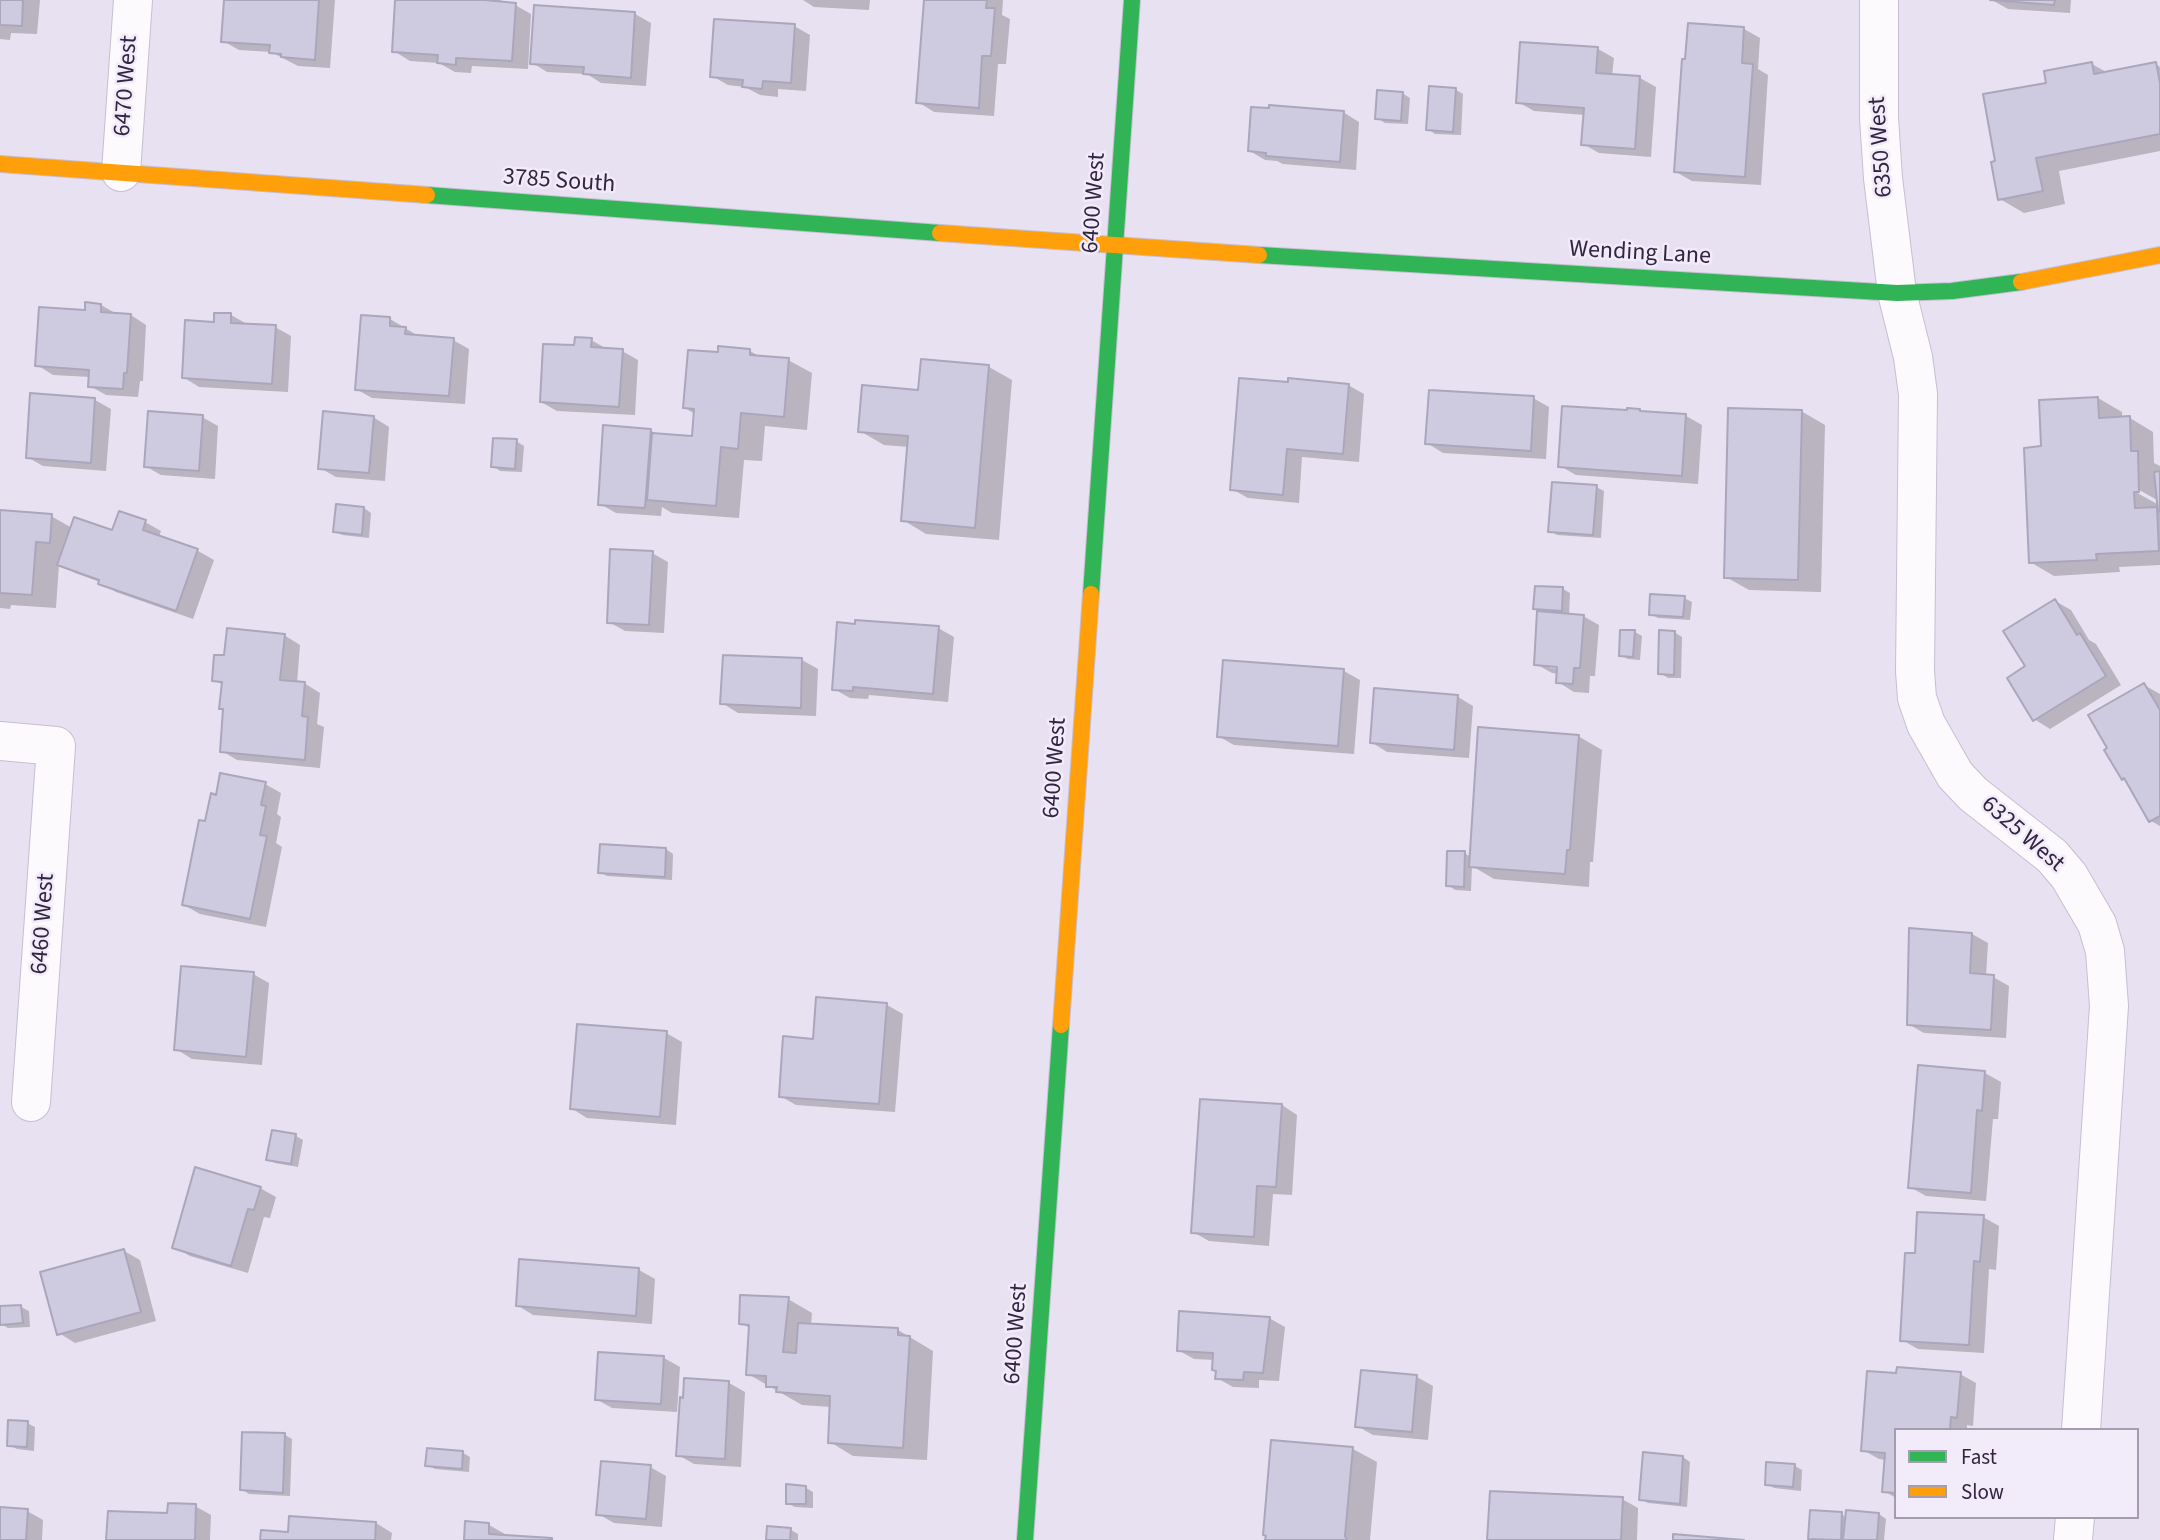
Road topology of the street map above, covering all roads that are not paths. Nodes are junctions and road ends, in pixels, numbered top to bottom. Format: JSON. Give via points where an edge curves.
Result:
{"nodes":[{"id":1,"x":133,"y":0,"type":"edge"},
{"id":2,"x":1132,"y":0,"type":"edge"},
{"id":3,"x":1879,"y":0,"type":"edge"},
{"id":4,"x":0,"y":164,"type":"edge"},
{"id":5,"x":121,"y":172,"type":"junction"},
{"id":6,"x":1114,"y":246,"type":"junction"},
{"id":7,"x":2160,"y":256,"type":"edge"},
{"id":8,"x":1897,"y":293,"type":"junction"},
{"id":9,"x":0,"y":741,"type":"edge"},
{"id":10,"x":31,"y":1102,"type":"dead end"},
{"id":11,"x":2081,"y":1428,"type":"edge"},
{"id":12,"x":2075,"y":1519,"type":"edge"},
{"id":13,"x":1025,"y":1540,"type":"edge"},
{"id":14,"x":2073,"y":1540,"type":"edge"}],
"edges":[{"from":1,"to":5,"type":"street","name":"6470 West"},
{"from":2,"to":6,"type":"street","name":"6400 West"},
{"from":3,"to":8,"type":"street","name":"6350 West","via":[[1879,118]]},
{"from":4,"to":5,"type":"street","name":"3785 South"},
{"from":5,"to":6,"type":"street","name":"3785 South"},
{"from":6,"to":8,"type":"street","name":"Wending Lane"},
{"from":6,"to":13,"type":"street","name":"6400 West"},
{"from":7,"to":8,"type":"street","name":"Wending Lane","via":[[2010,284]]},
{"from":8,"to":11,"type":"street","name":"6325 West","via":[[1918,394],[1917,698],[1955,775],[2052,856],[2069,876],[2097,924],[2105,951],[2109,1006]]},
{"from":9,"to":10,"type":"street","name":"6460 West","via":[[56,746]]},
{"from":12,"to":14,"type":"street"}]}
